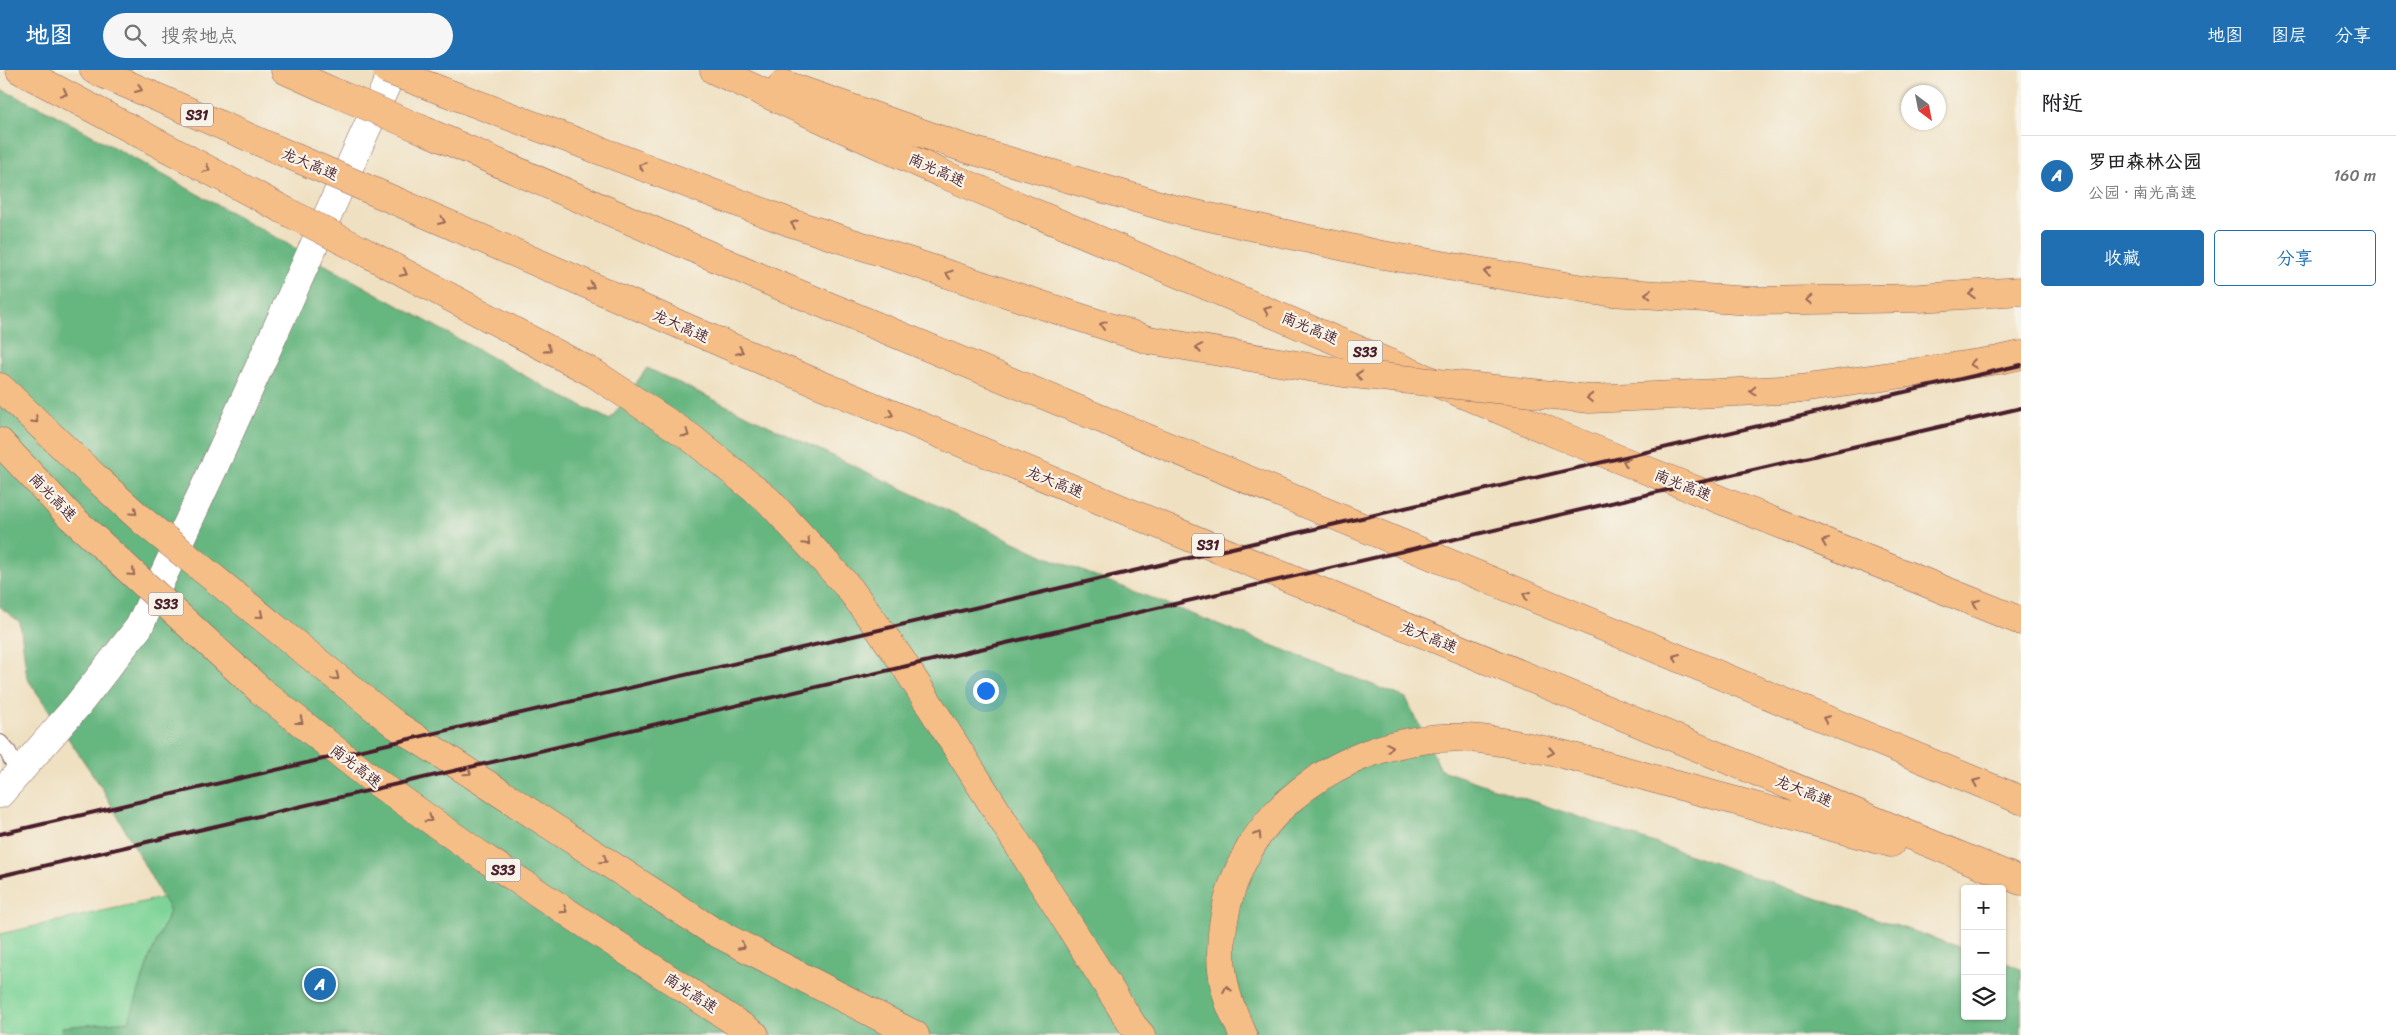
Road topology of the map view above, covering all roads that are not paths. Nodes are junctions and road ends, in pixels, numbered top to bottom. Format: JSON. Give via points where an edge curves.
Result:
{"nodes":[{"id":1,"x":20,"y":70,"type":"edge"},
{"id":2,"x":94,"y":70,"type":"edge"},
{"id":3,"x":285,"y":70,"type":"edge"},
{"id":4,"x":387,"y":70,"type":"edge"},
{"id":5,"x":393,"y":70,"type":"edge"},
{"id":6,"x":714,"y":70,"type":"edge"},
{"id":7,"x":745,"y":70,"type":"edge"},
{"id":8,"x":2021,"y":291,"type":"edge"},
{"id":9,"x":2021,"y":355,"type":"edge"},
{"id":10,"x":0,"y":387,"type":"edge"},
{"id":11,"x":0,"y":442,"type":"edge"},
{"id":12,"x":2021,"y":622,"type":"edge"},
{"id":13,"x":0,"y":743,"type":"edge"},
{"id":14,"x":9,"y":770,"type":"edge"},
{"id":15,"x":0,"y":794,"type":"edge"},
{"id":16,"x":2021,"y":800,"type":"edge"},
{"id":17,"x":2009,"y":876,"type":"edge"},
{"id":18,"x":755,"y":1035,"type":"edge"},
{"id":19,"x":915,"y":1035,"type":"edge"},
{"id":20,"x":1141,"y":1035,"type":"edge"},
{"id":21,"x":1243,"y":1035,"type":"edge"}],
"edges":[{"from":1,"to":20,"type":"highway","one_way":true,"bridge":true,"via":[[595,374],[690,437],[769,501],[850,589],[900,658]]},
{"from":2,"to":17,"type":"highway","name":"龙大高速","number":"S31","one_way":true,"bridge":true,"via":[[770,364]]},
{"from":16,"to":3,"type":"highway","one_way":true,"bridge":true,"via":[[773,283]]},
{"from":9,"to":4,"type":"highway","one_way":true,"bridge":true,"via":[[1801,389],[1590,399],[1344,373],[1149,340],[789,222]]},
{"from":5,"to":14,"type":"street","via":[[139,628],[83,700]]},
{"from":12,"to":6,"type":"highway","name":"南光高速","number":"S33","one_way":true,"via":[[1559,435],[943,174]]},
{"from":8,"to":7,"type":"highway","one_way":true,"via":[[1920,298],[1752,301],[1595,291],[1377,254],[1164,206],[961,147]]},
{"from":10,"to":19,"type":"highway","one_way":true,"bridge":true,"via":[[143,521],[396,725],[711,930]]},
{"from":11,"to":18,"type":"highway","name":"南光高速","number":"S33","one_way":true,"bridge":true,"via":[[70,516],[261,691],[372,779],[486,859]]},
{"from":13,"to":14,"type":"lane","via":[[8,752]]},
{"from":14,"to":15,"type":"street"},
{"from":21,"to":17,"type":"highway","one_way":true,"via":[[1229,1001],[1222,961],[1225,907],[1241,864],[1261,829],[1292,797],[1334,768],[1383,749],[1436,739],[1479,739],[1576,757]]}]}
